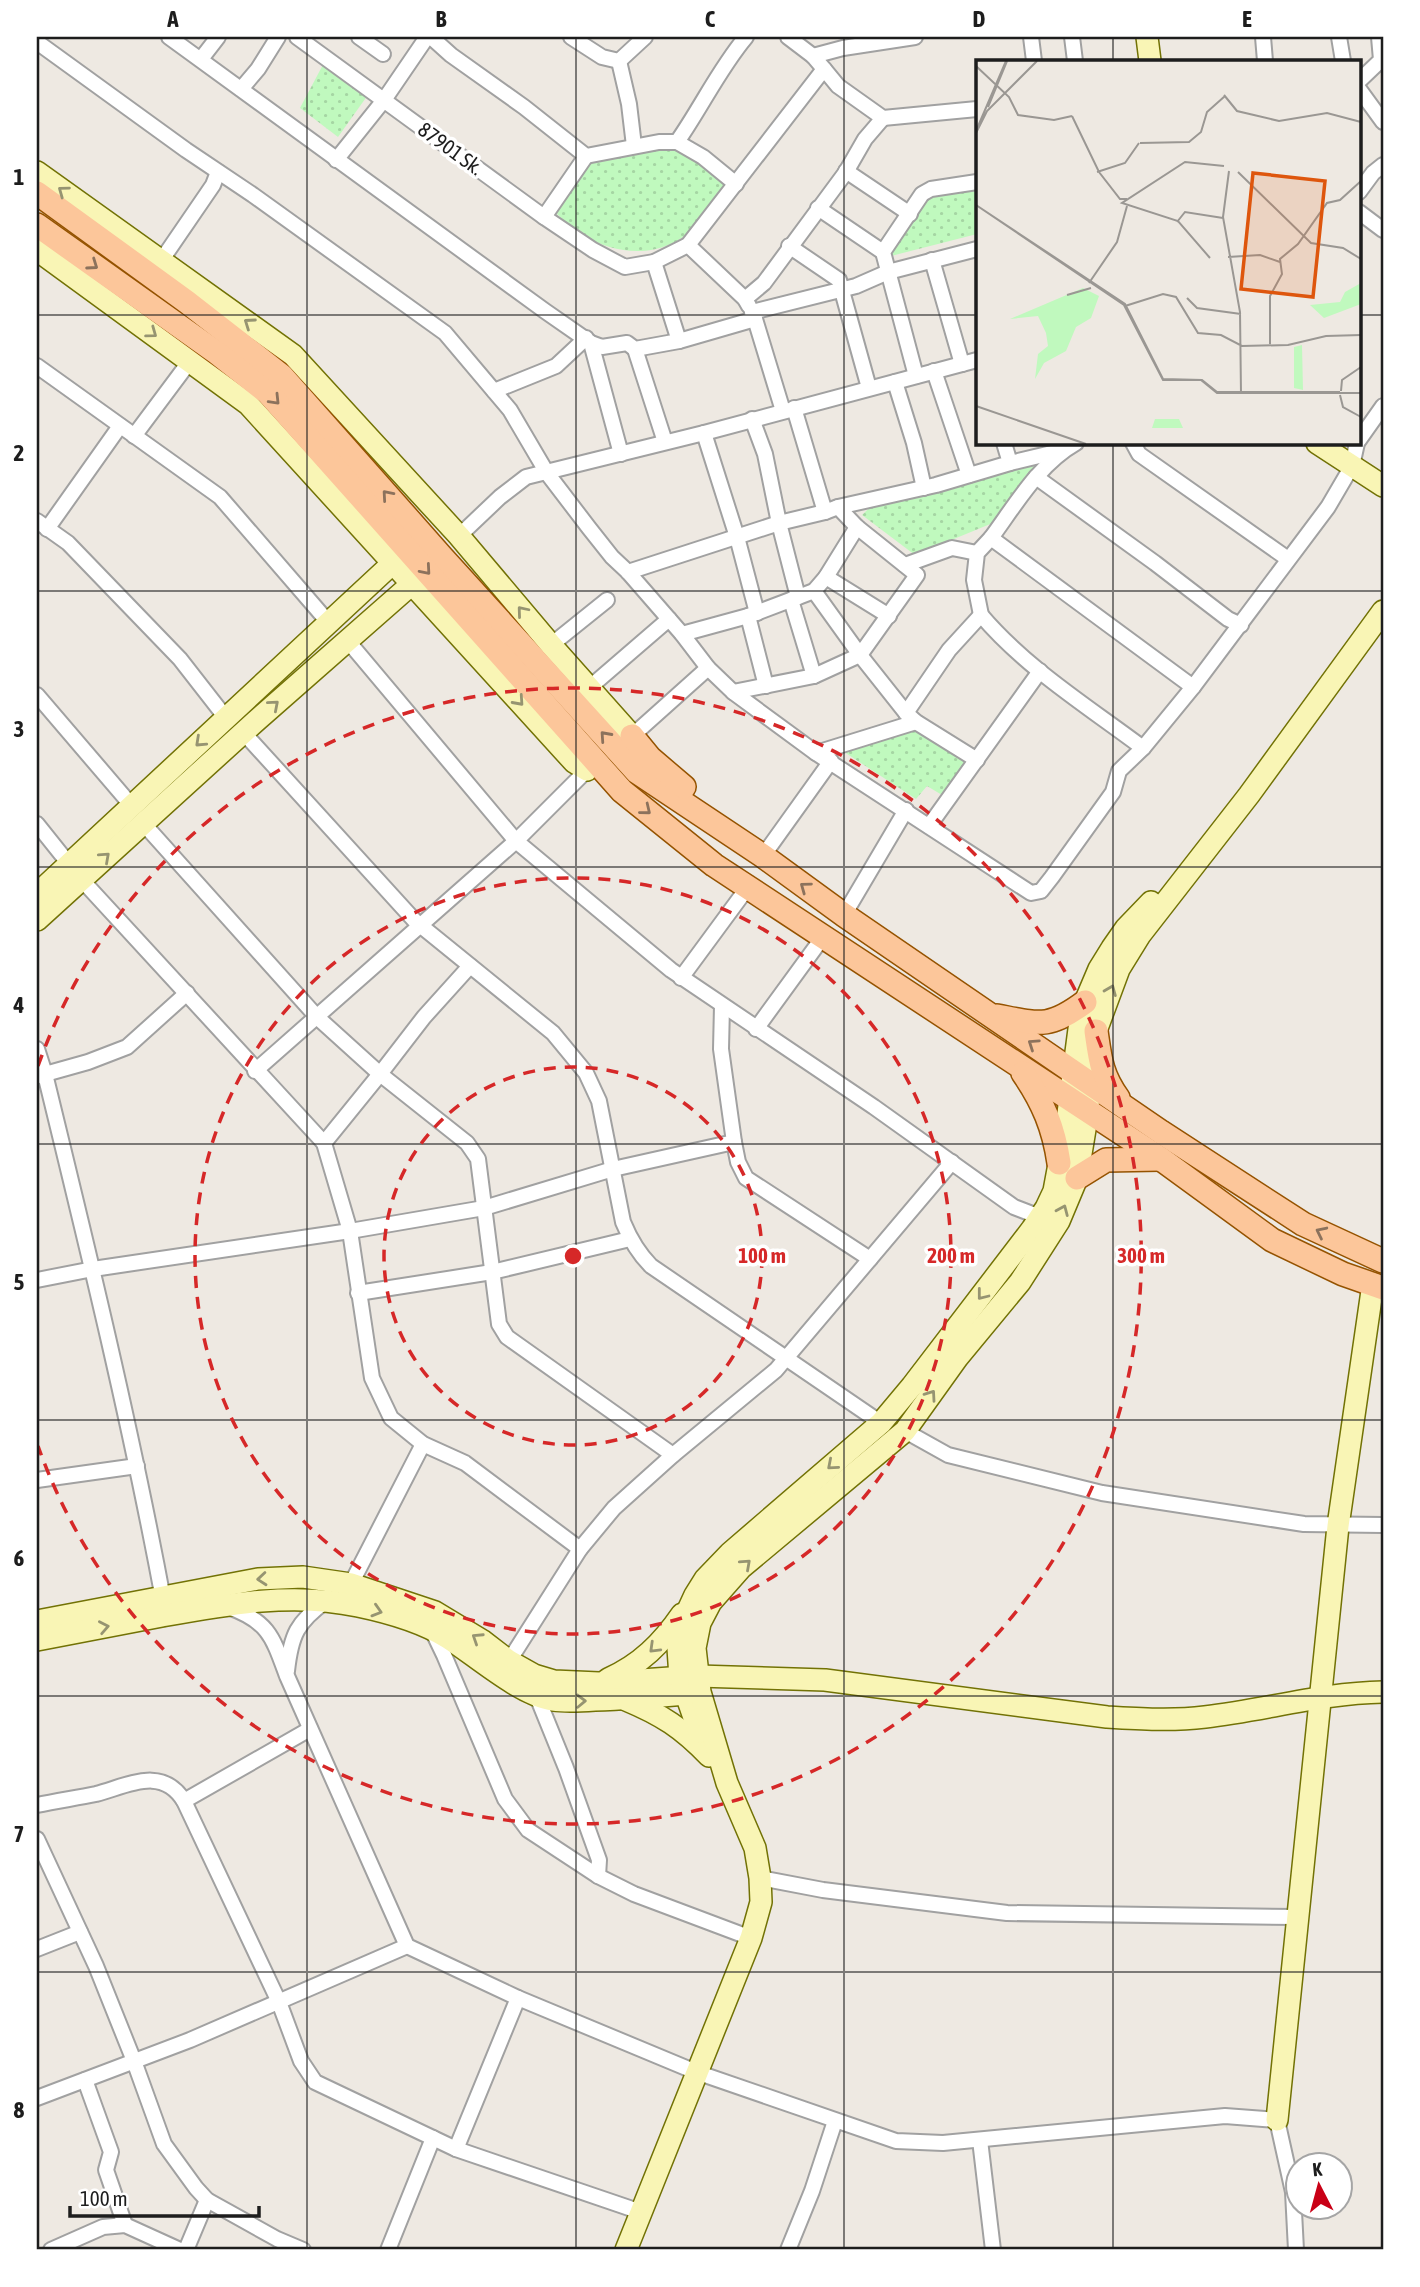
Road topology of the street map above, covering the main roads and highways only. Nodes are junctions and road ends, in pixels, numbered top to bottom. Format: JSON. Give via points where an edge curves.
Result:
{"nodes":[{"id":1,"x":1147,"y":37,"type":"edge"},
{"id":2,"x":1150,"y":60,"type":"edge"},
{"id":3,"x":37,"y":172,"type":"edge"},
{"id":4,"x":37,"y":193,"type":"edge"},
{"id":5,"x":37,"y":225,"type":"edge"},
{"id":6,"x":37,"y":250,"type":"edge"},
{"id":7,"x":1319,"y":444,"type":"edge"},
{"id":8,"x":1383,"y":486,"type":"edge"},
{"id":9,"x":394,"y":562,"type":"junction"},
{"id":10,"x":413,"y":583,"type":"junction"},
{"id":11,"x":1383,"y":595,"type":"edge"},
{"id":12,"x":1383,"y":611,"type":"edge"},
{"id":13,"x":632,"y":736,"type":"joint"},
{"id":14,"x":587,"y":770,"type":"joint"},
{"id":15,"x":622,"y":791,"type":"junction"},
{"id":16,"x":137,"y":815,"type":"junction"},
{"id":17,"x":763,"y":856,"type":"junction"},
{"id":18,"x":75,"y":871,"type":"junction"},
{"id":19,"x":37,"y":894,"type":"edge"},
{"id":20,"x":37,"y":920,"type":"edge"},
{"id":21,"x":1085,"y":1002,"type":"junction"},
{"id":22,"x":988,"y":1014,"type":"junction"},
{"id":23,"x":1096,"y":1031,"type":"junction"},
{"id":24,"x":1017,"y":1064,"type":"junction"},
{"id":25,"x":1081,"y":1077,"type":"junction"},
{"id":26,"x":1078,"y":1105,"type":"junction"},
{"id":27,"x":1126,"y":1109,"type":"junction"},
{"id":28,"x":1161,"y":1160,"type":"junction"},
{"id":29,"x":1059,"y":1164,"type":"junction"},
{"id":30,"x":1077,"y":1178,"type":"junction"},
{"id":31,"x":1383,"y":1261,"type":"edge"},
{"id":32,"x":1378,"y":1286,"type":"edge"},
{"id":33,"x":703,"y":1598,"type":"junction"},
{"id":34,"x":165,"y":1606,"type":"junction"},
{"id":35,"x":37,"y":1621,"type":"edge"},
{"id":36,"x":37,"y":1640,"type":"edge"},
{"id":37,"x":725,"y":1677,"type":"junction"},
{"id":38,"x":825,"y":1679,"type":"junction"},
{"id":39,"x":598,"y":1683,"type":"junction"},
{"id":40,"x":690,"y":1685,"type":"junction"},
{"id":41,"x":1383,"y":1692,"type":"edge"},
{"id":42,"x":624,"y":1699,"type":"junction"},
{"id":43,"x":1320,"y":1699,"type":"junction"},
{"id":44,"x":709,"y":1756,"type":"junction"},
{"id":45,"x":727,"y":1783,"type":"junction"},
{"id":46,"x":1277,"y":2120,"type":"road end"},
{"id":47,"x":626,"y":2250,"type":"edge"}],
"edges":[{"from":1,"to":2,"type":"main road"},
{"from":13,"to":3,"type":"main road","one_way":true,"via":[[459,536],[293,355]]},
{"from":17,"to":4,"type":"main road","one_way":true,"via":[[637,772],[282,376]]},
{"from":5,"to":15,"type":"main road","one_way":true,"via":[[268,393]]},
{"from":6,"to":9,"type":"main road","one_way":true,"via":[[248,404]]},
{"from":7,"to":8,"type":"main road"},
{"from":9,"to":10,"type":"main road"},
{"from":9,"to":16,"type":"main road","one_way":true,"via":[[226,718]]},
{"from":10,"to":14,"type":"main road","one_way":true,"via":[[574,762]]},
{"from":16,"to":10,"type":"main road","one_way":true,"via":[[243,732]]},
{"from":11,"to":21,"type":"main road","via":[[1182,864],[1126,928]]},
{"from":23,"to":12,"type":"main road","one_way":true,"via":[[1119,969],[1140,935]]},
{"from":13,"to":17,"type":"main road","via":[[664,772],[716,811]]},
{"from":14,"to":15,"type":"main road"},
{"from":15,"to":24,"type":"main road","one_way":true,"via":[[714,865]]},
{"from":16,"to":18,"type":"main road"},
{"from":22,"to":17,"type":"main road","one_way":true},
{"from":18,"to":19,"type":"main road"},
{"from":18,"to":20,"type":"main road"},
{"from":21,"to":22,"type":"main road","via":[[1053,1022]]},
{"from":21,"to":25,"type":"main road","via":[[1079,1029]]},
{"from":25,"to":22,"type":"main road","one_way":true},
{"from":23,"to":25,"type":"main road"},
{"from":23,"to":27,"type":"main road","via":[[1105,1079]]},
{"from":24,"to":26,"type":"main road"},
{"from":24,"to":29,"type":"main road","via":[[1047,1111]]},
{"from":25,"to":26,"type":"main road"},
{"from":25,"to":27,"type":"main road"},
{"from":26,"to":28,"type":"main road"},
{"from":26,"to":29,"type":"main road"},
{"from":26,"to":30,"type":"main road"},
{"from":31,"to":27,"type":"main road","one_way":true,"via":[[1303,1223]]},
{"from":28,"to":30,"type":"main road","via":[[1106,1160]]},
{"from":28,"to":32,"type":"main road","via":[[1272,1240]]},
{"from":29,"to":33,"type":"main road","one_way":true,"via":[[1054,1191],[1040,1217],[912,1386],[881,1423],[730,1553],[705,1579]]},
{"from":33,"to":30,"type":"main road","one_way":true,"via":[[905,1431],[1020,1282],[1059,1221]]},
{"from":32,"to":43,"type":"main road","via":[[1338,1525]]},
{"from":33,"to":37,"type":"main road","via":[[709,1662]]},
{"from":33,"to":39,"type":"main road","one_way":true,"via":[[638,1663]]},
{"from":33,"to":40,"type":"main road"},
{"from":34,"to":35,"type":"main road"},
{"from":36,"to":34,"type":"main road","one_way":true},
{"from":39,"to":34,"type":"main road","one_way":true,"via":[[534,1675],[435,1612],[351,1584],[303,1577],[258,1578]]},
{"from":34,"to":42,"type":"main road","one_way":true,"via":[[301,1599],[360,1606],[445,1636],[500,1675],[552,1700]]},
{"from":37,"to":38,"type":"main road"},
{"from":37,"to":40,"type":"main road"},
{"from":38,"to":40,"type":"main road","via":[[753,1690]]},
{"from":38,"to":43,"type":"main road","via":[[1152,1719],[1203,1717]]},
{"from":39,"to":40,"type":"main road"},
{"from":40,"to":42,"type":"main road"},
{"from":40,"to":44,"type":"main road"},
{"from":40,"to":45,"type":"main road"},
{"from":41,"to":43,"type":"main road"},
{"from":42,"to":44,"type":"main road","via":[[677,1725]]},
{"from":43,"to":46,"type":"main road"},
{"from":44,"to":45,"type":"main road"},
{"from":45,"to":47,"type":"main road","via":[[755,1848],[761,1902],[751,1938]]}]}
